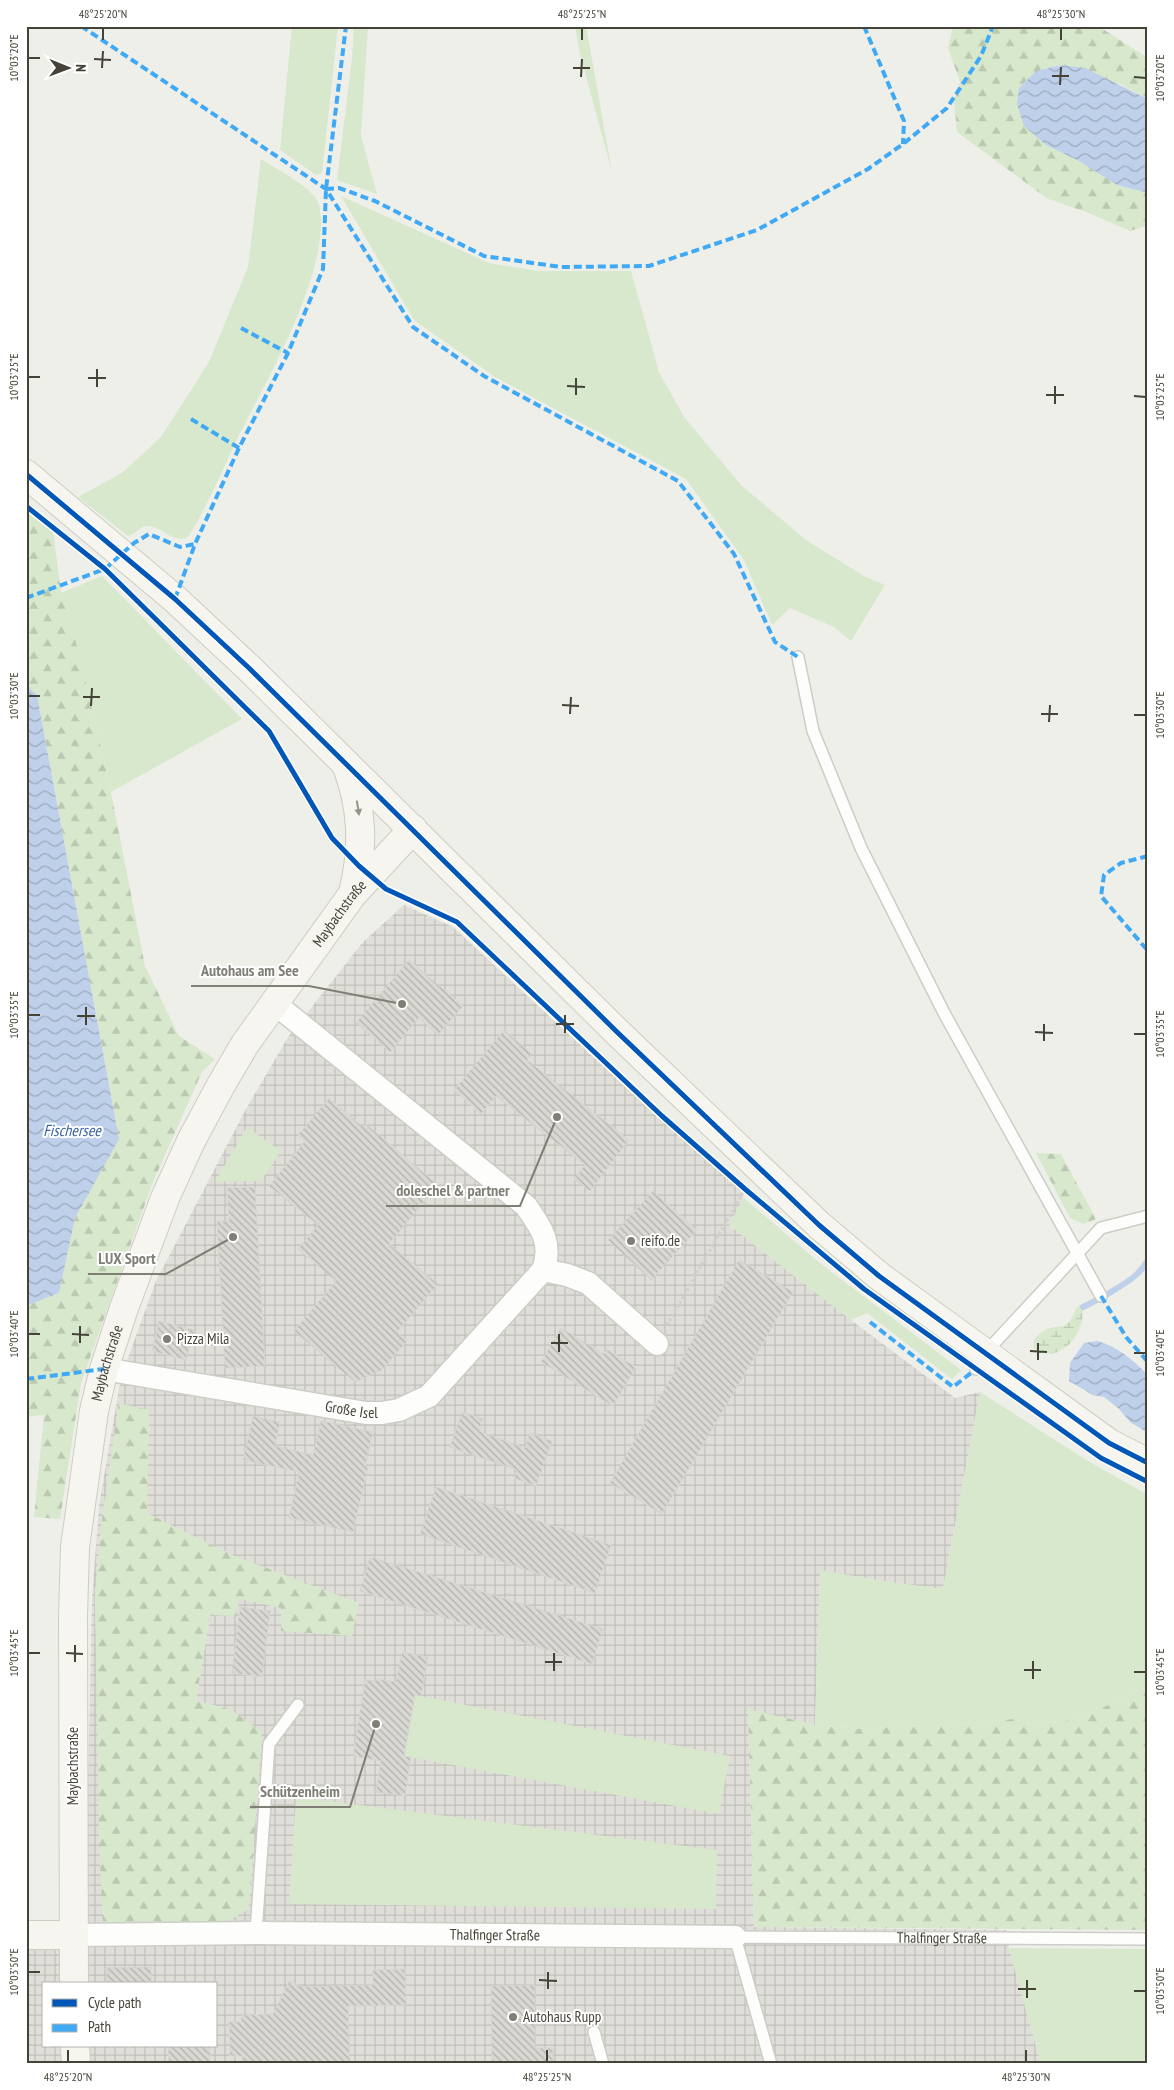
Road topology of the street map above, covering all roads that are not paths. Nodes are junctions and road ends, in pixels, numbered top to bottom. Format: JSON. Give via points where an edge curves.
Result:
{"nodes":[{"id":1,"x":26,"y":474,"type":"edge"},
{"id":2,"x":798,"y":657,"type":"dead end"},
{"id":3,"x":345,"y":761,"type":"junction"},
{"id":4,"x":413,"y":829,"type":"junction"},
{"id":5,"x":352,"y":895,"type":"junction"},
{"id":6,"x":274,"y":1003,"type":"junction"},
{"id":7,"x":1148,"y":1216,"type":"edge"},
{"id":8,"x":1076,"y":1254,"type":"junction"},
{"id":9,"x":543,"y":1270,"type":"junction"},
{"id":10,"x":1101,"y":1296,"type":"dead end"},
{"id":11,"x":656,"y":1344,"type":"road end"},
{"id":12,"x":981,"y":1361,"type":"junction"},
{"id":13,"x":104,"y":1368,"type":"junction"},
{"id":14,"x":1148,"y":1463,"type":"edge"},
{"id":15,"x":298,"y":1705,"type":"dead end"},
{"id":16,"x":256,"y":1934,"type":"junction"},
{"id":17,"x":26,"y":1935,"type":"edge"},
{"id":18,"x":73,"y":1935,"type":"junction"},
{"id":19,"x":735,"y":1937,"type":"junction"},
{"id":20,"x":1148,"y":1939,"type":"edge"},
{"id":21,"x":74,"y":1982,"type":"edge"},
{"id":22,"x":594,"y":2032,"type":"dead end"},
{"id":23,"x":75,"y":2048,"type":"edge"},
{"id":24,"x":76,"y":2064,"type":"edge"},
{"id":25,"x":603,"y":2064,"type":"edge"},
{"id":26,"x":771,"y":2064,"type":"edge"}],
"edges":[{"from":1,"to":3,"type":"street","via":[[175,599]]},
{"from":2,"to":8,"type":"lane","via":[[813,731],[862,848],[944,1013]]},
{"from":3,"to":4,"type":"street"},
{"from":3,"to":5,"type":"street","one_way":true,"via":[[358,805],[360,829],[359,866]]},
{"from":4,"to":5,"type":"street","name":"Maybachstraße"},
{"from":4,"to":12,"type":"street","via":[[616,1031],[819,1225]]},
{"from":5,"to":6,"type":"street","name":"Maybachstraße"},
{"from":6,"to":9,"type":"street","via":[[526,1206],[541,1226],[547,1243]]},
{"from":6,"to":13,"type":"street","name":"Maybachstraße","via":[[245,1044],[191,1141],[165,1198]]},
{"from":7,"to":8,"type":"lane","via":[[1101,1228]]},
{"from":8,"to":10,"type":"lane"},
{"from":8,"to":12,"type":"lane"},
{"from":9,"to":11,"type":"street","via":[[588,1283]]},
{"from":9,"to":13,"type":"street","name":"Große Isel","via":[[429,1396],[399,1410],[366,1413]]},
{"from":12,"to":14,"type":"street","via":[[1109,1443]]},
{"from":13,"to":18,"type":"street","name":"Maybachstraße","via":[[92,1419],[76,1547]]},
{"from":15,"to":16,"type":"lane","via":[[269,1744]]},
{"from":16,"to":18,"type":"street","name":"Thalfinger Straße"},
{"from":16,"to":19,"type":"street","name":"Thalfinger Straße"},
{"from":17,"to":18,"type":"street","name":"Thalfinger Straße"},
{"from":18,"to":21,"type":"street","name":"Maybachstraße"},
{"from":19,"to":20,"type":"lane","name":"Thalfinger Straße"},
{"from":19,"to":26,"type":"lane"},
{"from":22,"to":25,"type":"lane"},
{"from":23,"to":24,"type":"street"}]}
